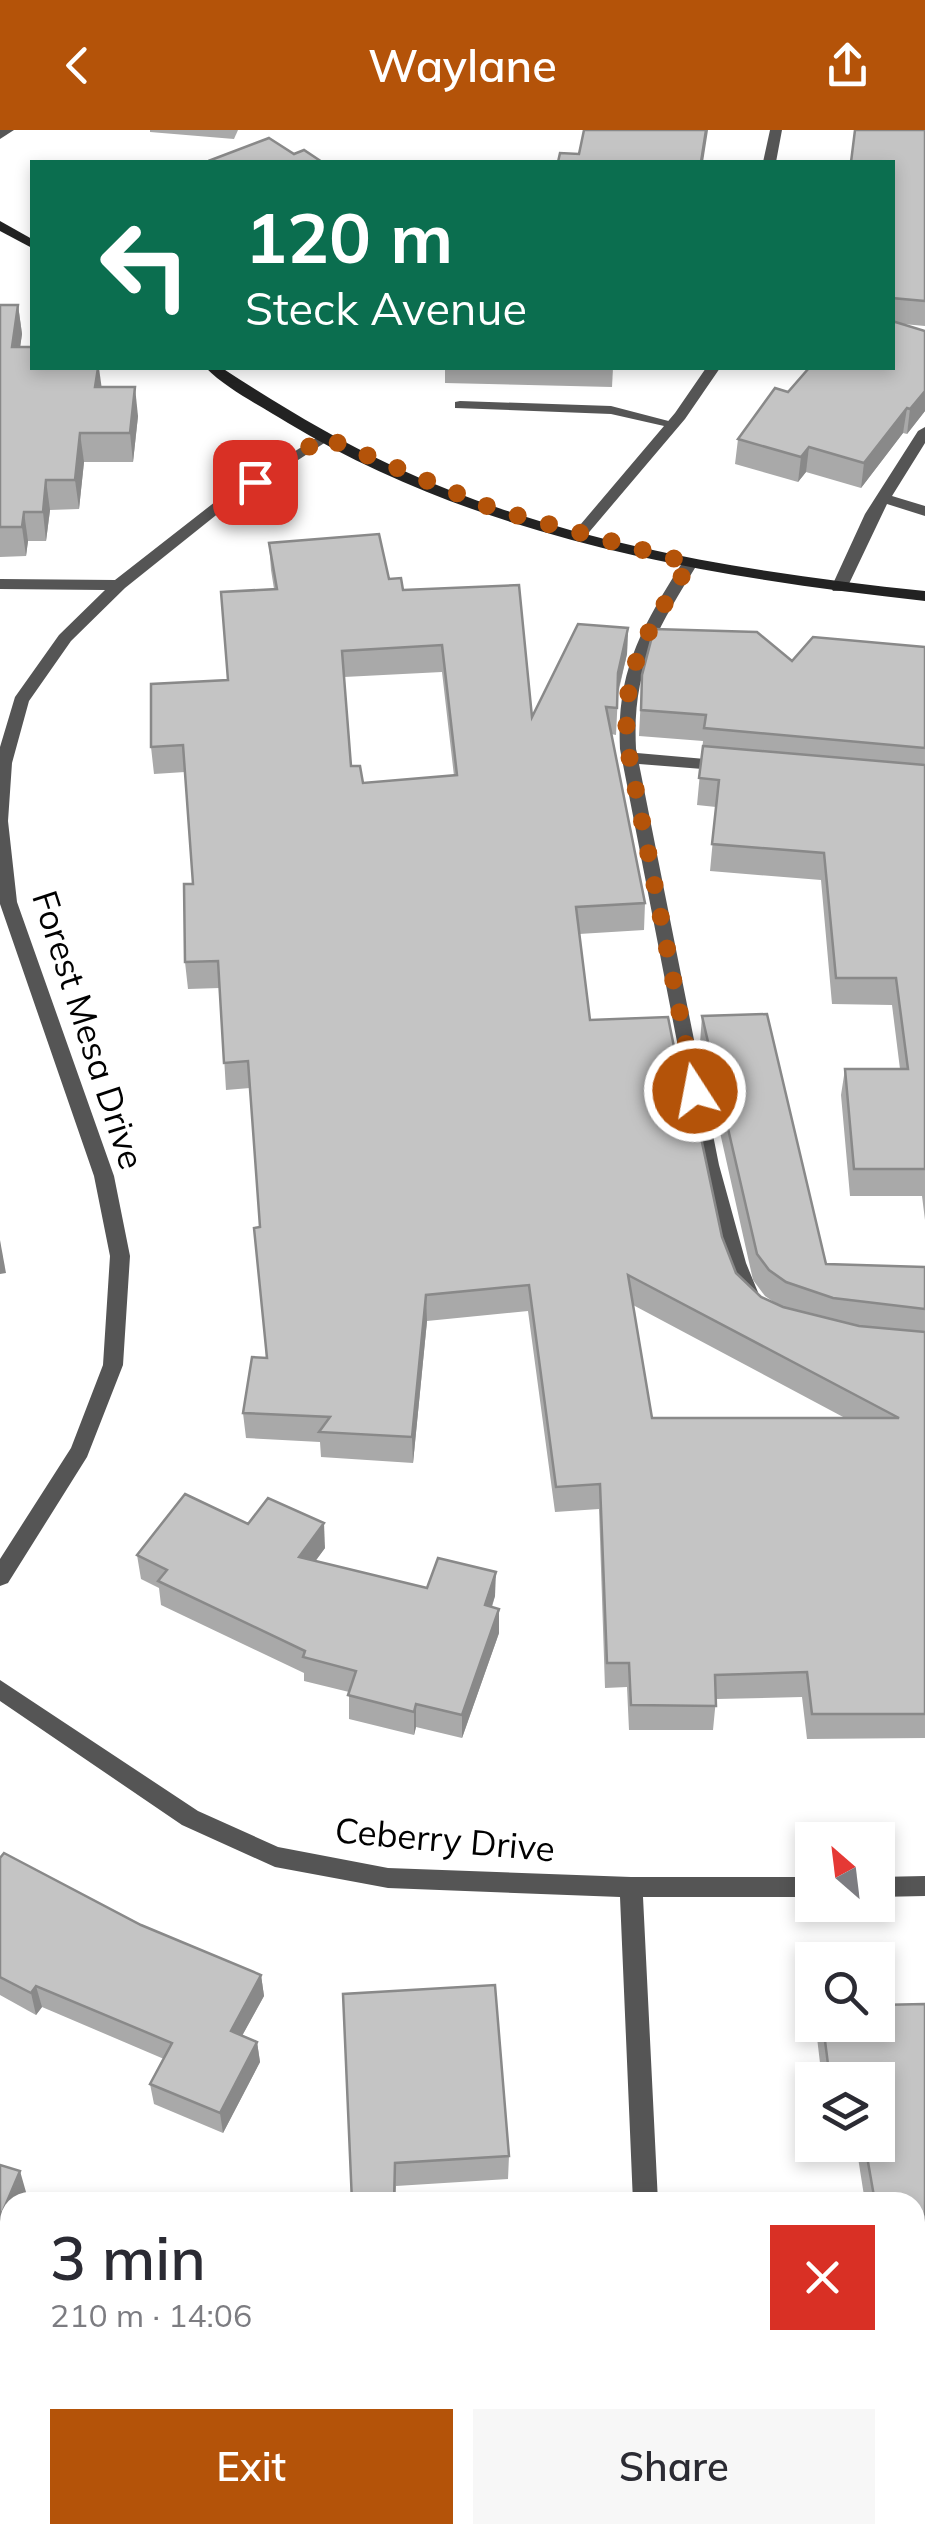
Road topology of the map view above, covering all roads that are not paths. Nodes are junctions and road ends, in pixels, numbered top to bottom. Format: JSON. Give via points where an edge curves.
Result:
{"nodes":[{"id":1,"x":8,"y":130,"type":"edge"},
{"id":2,"x":776,"y":130,"type":"edge"},
{"id":3,"x":0,"y":136,"type":"edge"},
{"id":4,"x":770,"y":160,"type":"edge"},
{"id":5,"x":0,"y":225,"type":"edge"},
{"id":6,"x":30,"y":243,"type":"edge"},
{"id":7,"x":216,"y":370,"type":"edge"},
{"id":8,"x":712,"y":370,"type":"edge"},
{"id":9,"x":460,"y":405,"type":"dead end"},
{"id":10,"x":673,"y":424,"type":"junction"},
{"id":11,"x":925,"y":431,"type":"edge"},
{"id":12,"x":324,"y":437,"type":"junction"},
{"id":13,"x":882,"y":498,"type":"junction"},
{"id":14,"x":925,"y":511,"type":"edge"},
{"id":15,"x":580,"y":534,"type":"junction"},
{"id":16,"x":690,"y":563,"type":"junction"},
{"id":17,"x":0,"y":584,"type":"edge"},
{"id":18,"x":119,"y":585,"type":"junction"},
{"id":19,"x":839,"y":588,"type":"junction"},
{"id":20,"x":925,"y":596,"type":"edge"},
{"id":21,"x":630,"y":758,"type":"junction"},
{"id":22,"x":755,"y":768,"type":"edge"},
{"id":23,"x":772,"y":1318,"type":"edge"},
{"id":24,"x":0,"y":1577,"type":"edge"},
{"id":25,"x":0,"y":1688,"type":"edge"},
{"id":26,"x":895,"y":1886,"type":"edge"},
{"id":27,"x":925,"y":1886,"type":"edge"},
{"id":28,"x":795,"y":1887,"type":"edge"},
{"id":29,"x":631,"y":1888,"type":"junction"},
{"id":30,"x":645,"y":2192,"type":"edge"}],
"edges":[{"from":1,"to":3,"type":"street"},
{"from":2,"to":4,"type":"street"},
{"from":5,"to":6,"type":"street"},
{"from":7,"to":12,"type":"street"},
{"from":8,"to":10,"type":"street"},
{"from":9,"to":10,"type":"street","via":[[611,410]]},
{"from":10,"to":15,"type":"street"},
{"from":11,"to":13,"type":"street"},
{"from":12,"to":15,"type":"street","via":[[494,509]]},
{"from":12,"to":18,"type":"street","name":"Forest Mesa Drive","via":[[225,501]]},
{"from":13,"to":14,"type":"street"},
{"from":13,"to":19,"type":"street"},
{"from":15,"to":16,"type":"street"},
{"from":16,"to":19,"type":"street"},
{"from":16,"to":21,"type":"street","via":[[640,648],[624,710]]},
{"from":17,"to":18,"type":"street"},
{"from":18,"to":24,"type":"street","name":"Forest Mesa Drive","via":[[65,638],[21,700],[4,763],[0,821],[8,902],[104,1176],[120,1256],[113,1365],[80,1450]]},
{"from":19,"to":20,"type":"street"},
{"from":21,"to":22,"type":"street"},
{"from":21,"to":23,"type":"street","via":[[710,1165],[749,1299]]},
{"from":25,"to":29,"type":"street","name":"Ceberry Drive","via":[[190,1818],[276,1857],[388,1878]]},
{"from":26,"to":27,"type":"street"},
{"from":28,"to":29,"type":"street","name":"Ceberry Drive"},
{"from":29,"to":30,"type":"street"}]}
